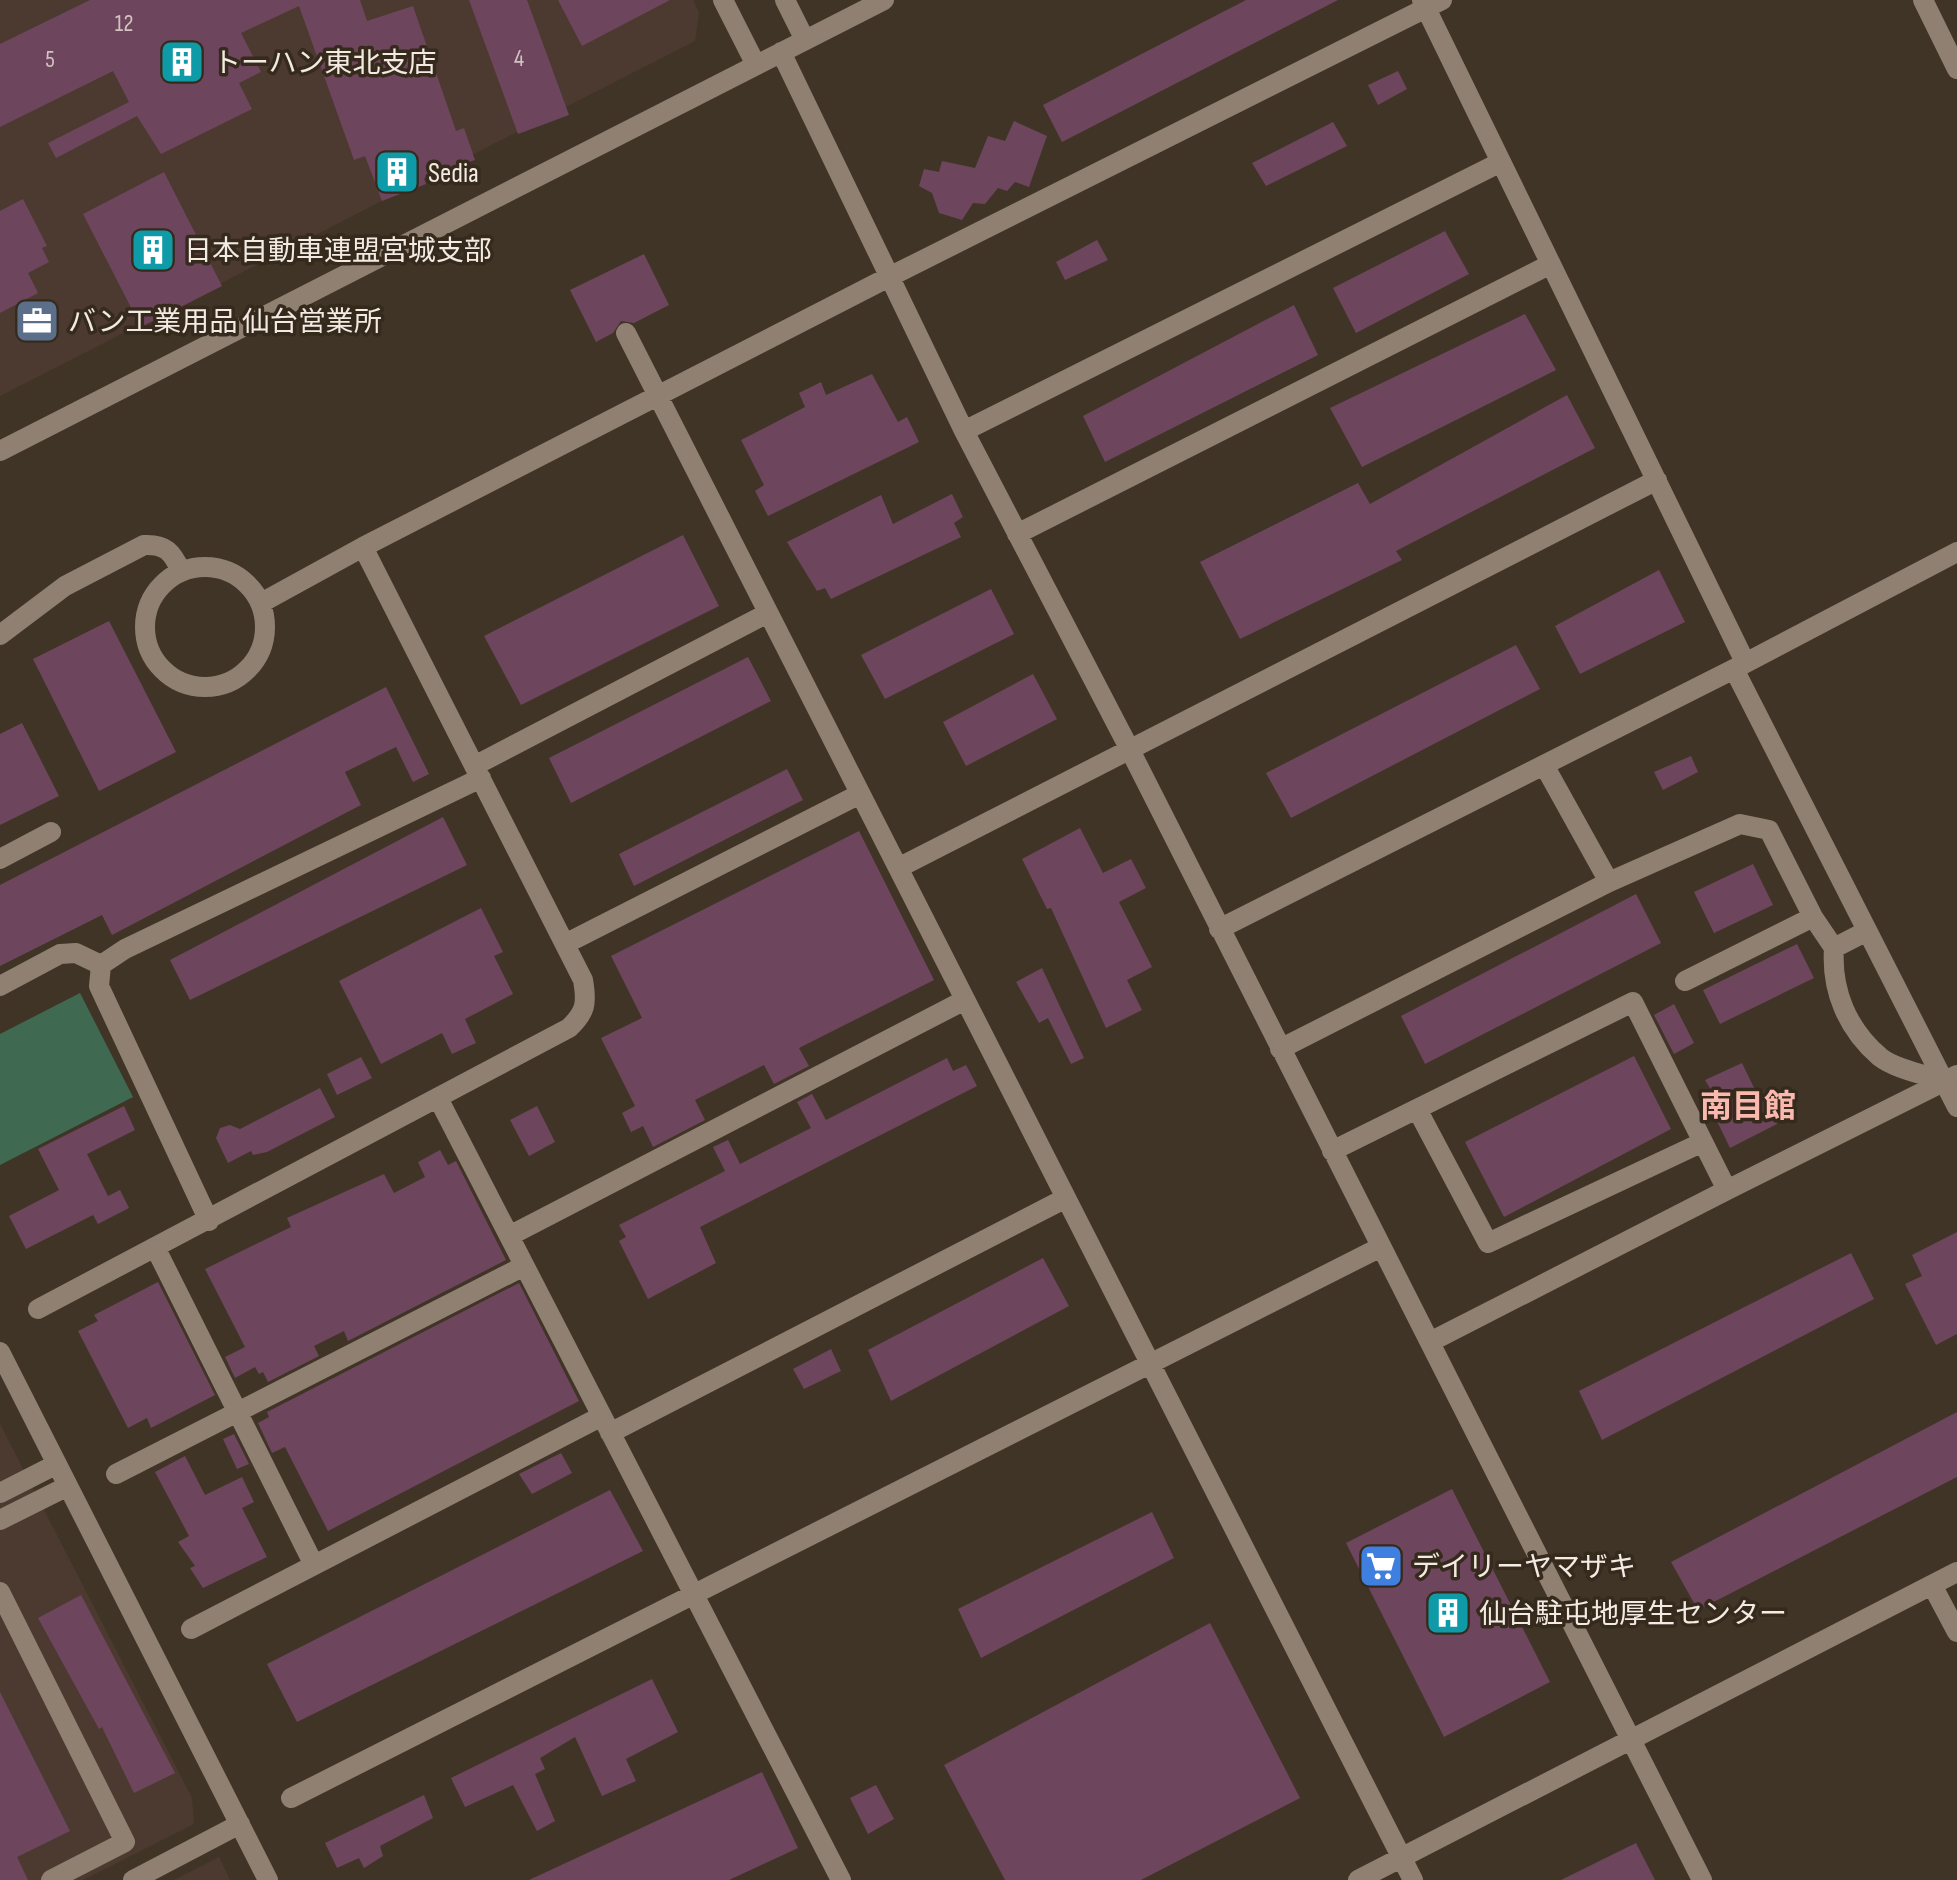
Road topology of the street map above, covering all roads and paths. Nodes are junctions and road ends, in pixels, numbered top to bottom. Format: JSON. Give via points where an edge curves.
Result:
{"nodes":[{"id":1,"x":723,"y":0,"type":"edge"},
{"id":2,"x":785,"y":0,"type":"edge"},
{"id":3,"x":884,"y":0,"type":"edge"},
{"id":4,"x":1923,"y":0,"type":"edge"},
{"id":5,"x":1430,"y":3,"type":"edge"},
{"id":6,"x":805,"y":40,"type":"junction"},
{"id":7,"x":781,"y":52,"type":"junction"},
{"id":8,"x":756,"y":65,"type":"junction"},
{"id":9,"x":1956,"y":66,"type":"edge"},
{"id":10,"x":1501,"y":162,"type":"junction"},
{"id":11,"x":1551,"y":264,"type":"junction"},
{"id":12,"x":889,"y":277,"type":"junction"},
{"id":13,"x":626,"y":333,"type":"dead end"},
{"id":14,"x":658,"y":397,"type":"junction"},
{"id":15,"x":964,"y":431,"type":"junction"},
{"id":16,"x":0,"y":451,"type":"edge"},
{"id":17,"x":1657,"y":480,"type":"junction"},
{"id":18,"x":1017,"y":534,"type":"junction"},
{"id":19,"x":363,"y":547,"type":"junction"},
{"id":20,"x":1957,"y":552,"type":"edge"},
{"id":21,"x":181,"y":571,"type":"junction"},
{"id":22,"x":261,"y":603,"type":"junction"},
{"id":23,"x":768,"y":613,"type":"junction"},
{"id":24,"x":0,"y":635,"type":"edge"},
{"id":25,"x":1740,"y":666,"type":"junction"},
{"id":26,"x":1129,"y":748,"type":"junction"},
{"id":27,"x":1544,"y":765,"type":"junction"},
{"id":28,"x":477,"y":772,"type":"junction"},
{"id":29,"x":860,"y":794,"type":"junction"},
{"id":30,"x":51,"y":832,"type":"dead end"},
{"id":31,"x":0,"y":859,"type":"edge"},
{"id":32,"x":898,"y":868,"type":"junction"},
{"id":33,"x":1609,"y":882,"type":"junction"},
{"id":34,"x":1813,"y":917,"type":"junction"},
{"id":35,"x":1219,"y":929,"type":"junction"},
{"id":36,"x":1867,"y":931,"type":"junction"},
{"id":37,"x":565,"y":944,"type":"junction"},
{"id":38,"x":1834,"y":948,"type":"junction"},
{"id":39,"x":101,"y":965,"type":"junction"},
{"id":40,"x":1685,"y":981,"type":"dead end"},
{"id":41,"x":0,"y":986,"type":"edge"},
{"id":42,"x":965,"y":1000,"type":"junction"},
{"id":43,"x":1280,"y":1049,"type":"junction"},
{"id":44,"x":1951,"y":1078,"type":"edge"},
{"id":45,"x":439,"y":1100,"type":"junction"},
{"id":46,"x":1957,"y":1107,"type":"edge"},
{"id":47,"x":1417,"y":1109,"type":"junction"},
{"id":48,"x":1703,"y":1142,"type":"junction"},
{"id":49,"x":1332,"y":1151,"type":"junction"},
{"id":50,"x":1727,"y":1190,"type":"junction"},
{"id":51,"x":1066,"y":1198,"type":"junction"},
{"id":52,"x":209,"y":1221,"type":"junction"},
{"id":53,"x":509,"y":1236,"type":"junction"},
{"id":54,"x":1381,"y":1247,"type":"junction"},
{"id":55,"x":156,"y":1249,"type":"junction"},
{"id":56,"x":524,"y":1266,"type":"junction"},
{"id":57,"x":38,"y":1309,"type":"dead end"},
{"id":58,"x":1430,"y":1342,"type":"junction"},
{"id":59,"x":0,"y":1352,"type":"edge"},
{"id":60,"x":1150,"y":1363,"type":"junction"},
{"id":61,"x":238,"y":1413,"type":"junction"},
{"id":62,"x":606,"y":1425,"type":"junction"},
{"id":63,"x":57,"y":1464,"type":"junction"},
{"id":64,"x":116,"y":1474,"type":"dead end"},
{"id":65,"x":68,"y":1486,"type":"junction"},
{"id":66,"x":0,"y":1493,"type":"edge"},
{"id":67,"x":0,"y":1520,"type":"edge"},
{"id":68,"x":314,"y":1565,"type":"junction"},
{"id":69,"x":1957,"y":1572,"type":"edge"},
{"id":70,"x":1932,"y":1585,"type":"junction"},
{"id":71,"x":0,"y":1592,"type":"edge"},
{"id":72,"x":694,"y":1594,"type":"junction"},
{"id":73,"x":191,"y":1629,"type":"dead end"},
{"id":74,"x":1957,"y":1632,"type":"edge"},
{"id":75,"x":1631,"y":1740,"type":"junction"},
{"id":76,"x":291,"y":1798,"type":"dead end"},
{"id":77,"x":240,"y":1824,"type":"junction"},
{"id":78,"x":1401,"y":1858,"type":"junction"},
{"id":79,"x":51,"y":1880,"type":"edge"},
{"id":80,"x":133,"y":1880,"type":"edge"},
{"id":81,"x":268,"y":1880,"type":"edge"},
{"id":82,"x":841,"y":1880,"type":"edge"},
{"id":83,"x":1358,"y":1880,"type":"edge"},
{"id":84,"x":1413,"y":1880,"type":"edge"},
{"id":85,"x":1702,"y":1880,"type":"edge"}],
"edges":[{"from":1,"to":8,"type":"street"},
{"from":2,"to":6,"type":"street"},
{"from":3,"to":6,"type":"street"},
{"from":4,"to":9,"type":"street"},
{"from":5,"to":10,"type":"street"},
{"from":5,"to":12,"type":"street"},
{"from":6,"to":7,"type":"street"},
{"from":7,"to":8,"type":"street"},
{"from":7,"to":12,"type":"street"},
{"from":8,"to":16,"type":"street"},
{"from":10,"to":11,"type":"street"},
{"from":10,"to":15,"type":"street"},
{"from":11,"to":17,"type":"street"},
{"from":11,"to":18,"type":"street"},
{"from":12,"to":14,"type":"street"},
{"from":12,"to":15,"type":"street"},
{"from":13,"to":14,"type":"street"},
{"from":14,"to":19,"type":"street"},
{"from":14,"to":23,"type":"street"},
{"from":15,"to":18,"type":"street"},
{"from":17,"to":25,"type":"street"},
{"from":17,"to":26,"type":"street"},
{"from":18,"to":26,"type":"street"},
{"from":19,"to":22,"type":"street"},
{"from":19,"to":28,"type":"street"},
{"from":20,"to":25,"type":"street"},
{"from":21,"to":22,"type":"street","via":[[200,566],[236,575]]},
{"from":21,"to":22,"type":"street","via":[[151,598],[144,638],[151,657],[181,683],[201,688],[222,685],[255,662],[266,623]]},
{"from":21,"to":24,"type":"street","via":[[168,549],[144,545],[65,586]]},
{"from":23,"to":28,"type":"street"},
{"from":23,"to":29,"type":"street"},
{"from":25,"to":27,"type":"street"},
{"from":25,"to":36,"type":"street"},
{"from":26,"to":32,"type":"street"},
{"from":26,"to":35,"type":"street"},
{"from":27,"to":33,"type":"street"},
{"from":27,"to":35,"type":"street"},
{"from":28,"to":37,"type":"street"},
{"from":28,"to":39,"type":"street"},
{"from":29,"to":32,"type":"street"},
{"from":29,"to":37,"type":"street"},
{"from":30,"to":31,"type":"street"},
{"from":32,"to":42,"type":"street"},
{"from":33,"to":34,"type":"street","via":[[1740,824],[1769,830]]},
{"from":33,"to":43,"type":"street"},
{"from":34,"to":38,"type":"street"},
{"from":34,"to":40,"type":"street"},
{"from":35,"to":43,"type":"street"},
{"from":36,"to":38,"type":"street"},
{"from":36,"to":44,"type":"street"},
{"from":37,"to":45,"type":"street","via":[[583,980],[583,1014],[569,1028]]},
{"from":38,"to":44,"type":"street","via":[[1832,975],[1842,1010],[1881,1058]]},
{"from":39,"to":41,"type":"street","via":[[76,953],[60,954]]},
{"from":39,"to":52,"type":"street","via":[[99,986]]},
{"from":42,"to":51,"type":"street"},
{"from":42,"to":53,"type":"street"},
{"from":43,"to":49,"type":"street"},
{"from":44,"to":46,"type":"street"},
{"from":44,"to":50,"type":"street"},
{"from":45,"to":52,"type":"street"},
{"from":45,"to":53,"type":"street"},
{"from":47,"to":48,"type":"street","via":[[1488,1243]]},
{"from":47,"to":48,"type":"street","via":[[1633,1002]]},
{"from":47,"to":49,"type":"street"},
{"from":48,"to":50,"type":"street"},
{"from":49,"to":54,"type":"street"},
{"from":50,"to":58,"type":"street"},
{"from":51,"to":60,"type":"street"},
{"from":51,"to":62,"type":"street"},
{"from":52,"to":55,"type":"street"},
{"from":53,"to":56,"type":"street"},
{"from":54,"to":58,"type":"street"},
{"from":54,"to":60,"type":"street"},
{"from":55,"to":57,"type":"street"},
{"from":55,"to":61,"type":"street"},
{"from":56,"to":61,"type":"street"},
{"from":56,"to":62,"type":"street"},
{"from":58,"to":75,"type":"street"},
{"from":59,"to":63,"type":"street"},
{"from":60,"to":72,"type":"street"},
{"from":60,"to":78,"type":"street"},
{"from":61,"to":64,"type":"street"},
{"from":61,"to":68,"type":"street"},
{"from":62,"to":68,"type":"street"},
{"from":62,"to":72,"type":"street"},
{"from":63,"to":65,"type":"street"},
{"from":63,"to":66,"type":"street"},
{"from":65,"to":67,"type":"street"},
{"from":65,"to":77,"type":"street"},
{"from":68,"to":73,"type":"street"},
{"from":69,"to":70,"type":"street"},
{"from":70,"to":74,"type":"street"},
{"from":70,"to":75,"type":"street"},
{"from":71,"to":79,"type":"street","via":[[125,1842]]},
{"from":72,"to":76,"type":"street"},
{"from":72,"to":82,"type":"street"},
{"from":75,"to":78,"type":"street"},
{"from":75,"to":85,"type":"street"},
{"from":77,"to":80,"type":"street"},
{"from":77,"to":81,"type":"street"},
{"from":78,"to":83,"type":"street"},
{"from":78,"to":84,"type":"street"}]}
